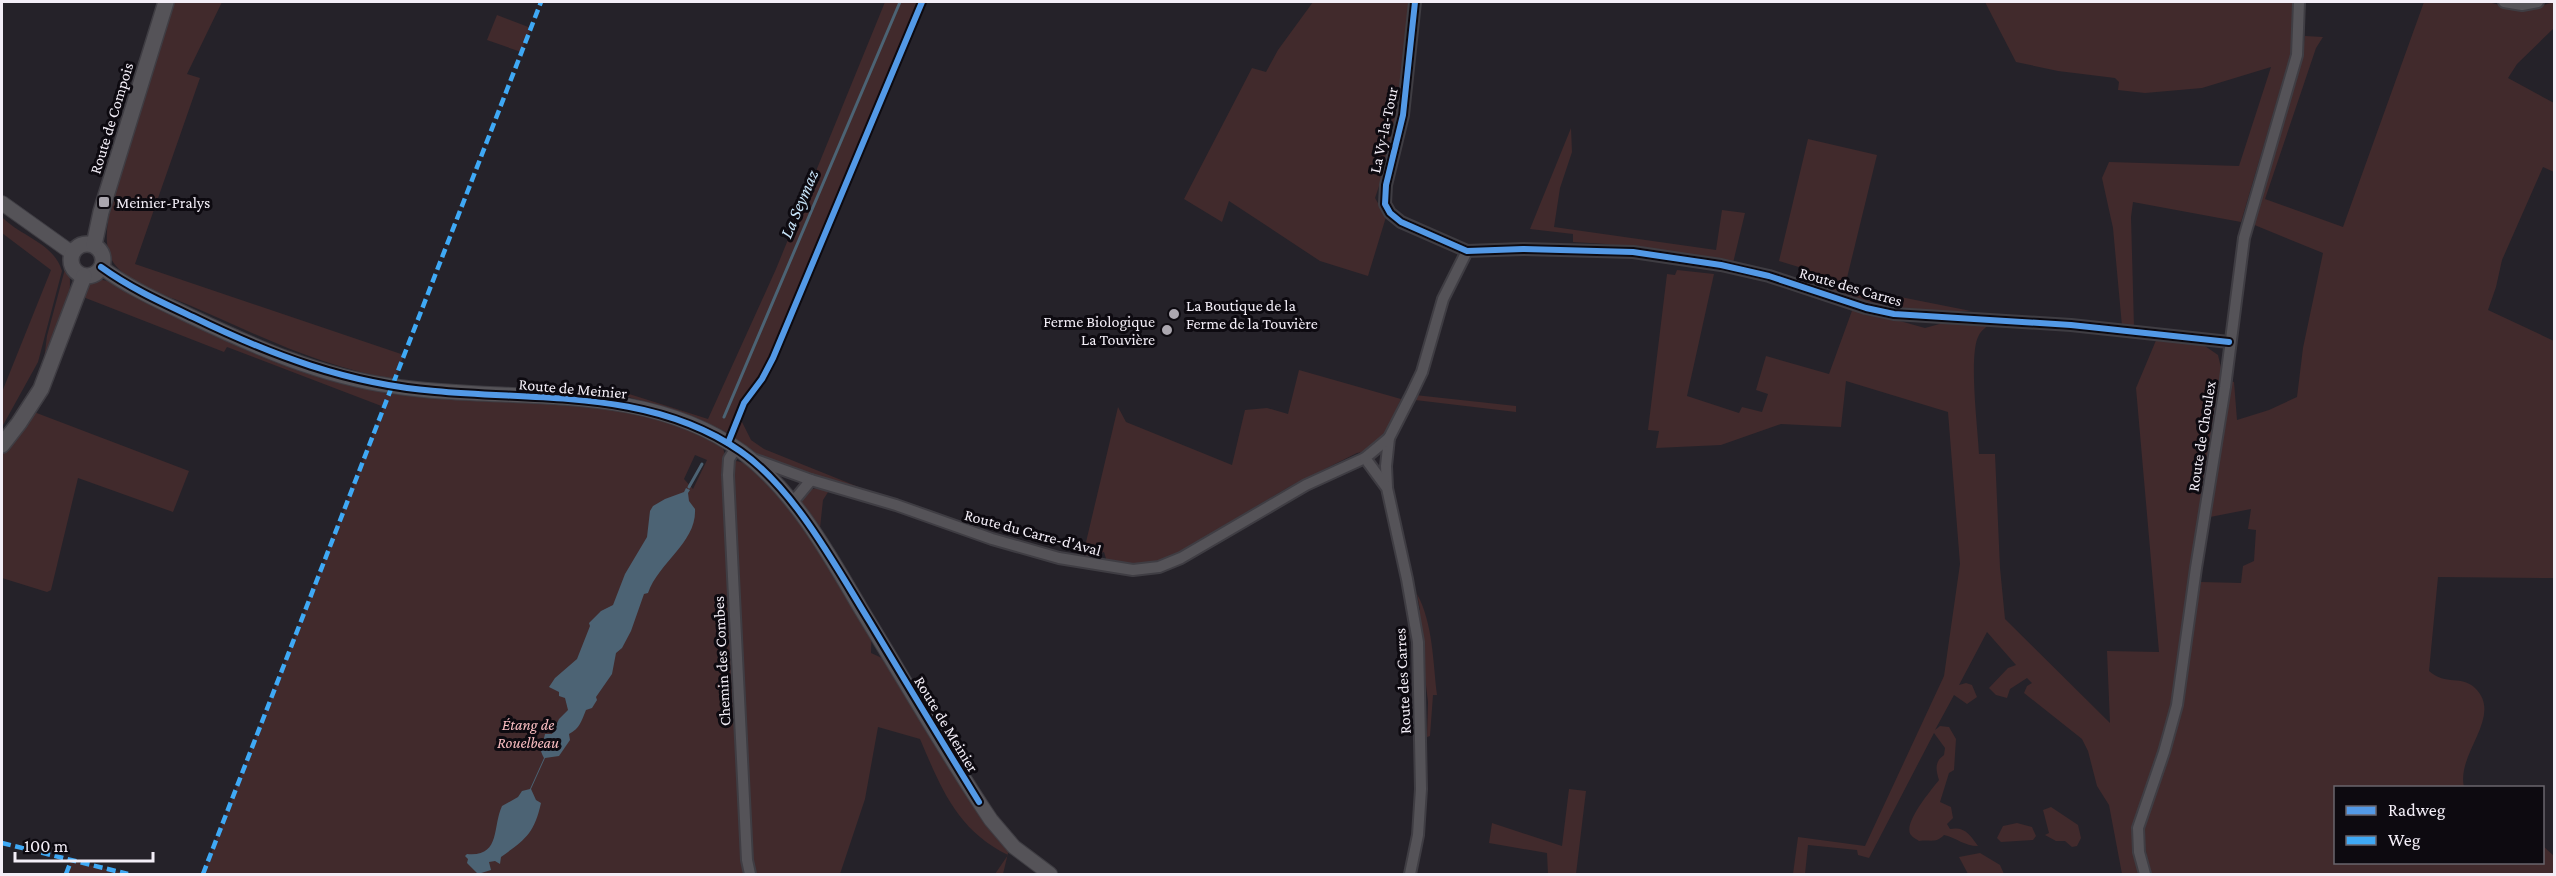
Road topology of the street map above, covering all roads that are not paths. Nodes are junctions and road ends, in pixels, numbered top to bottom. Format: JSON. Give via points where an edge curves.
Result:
{"nodes":[{"id":1,"x":166,"y":2,"type":"edge"},
{"id":2,"x":1415,"y":2,"type":"edge"},
{"id":3,"x":2299,"y":2,"type":"edge"},
{"id":4,"x":2504,"y":2,"type":"edge"},
{"id":5,"x":2538,"y":2,"type":"edge"},
{"id":6,"x":2,"y":203,"type":"edge"},
{"id":7,"x":94,"y":245,"type":"junction"},
{"id":8,"x":1467,"y":251,"type":"junction"},
{"id":9,"x":72,"y":253,"type":"junction"},
{"id":10,"x":101,"y":267,"type":"junction"},
{"id":11,"x":84,"y":276,"type":"junction"},
{"id":12,"x":2229,"y":342,"type":"junction"},
{"id":13,"x":1389,"y":438,"type":"junction"},
{"id":14,"x":2,"y":445,"type":"edge"},
{"id":15,"x":736,"y":448,"type":"junction"},
{"id":16,"x":748,"y":457,"type":"junction"},
{"id":17,"x":1365,"y":458,"type":"junction"},
{"id":18,"x":811,"y":480,"type":"junction"},
{"id":19,"x":1387,"y":488,"type":"junction"},
{"id":20,"x":792,"y":503,"type":"junction"},
{"id":21,"x":750,"y":874,"type":"edge"},
{"id":22,"x":1050,"y":874,"type":"edge"},
{"id":23,"x":1410,"y":874,"type":"edge"},
{"id":24,"x":2145,"y":874,"type":"edge"}],
"edges":[{"from":1,"to":7,"type":"main road","name":"Route de Compois"},
{"from":2,"to":8,"type":"street","name":"La Vy-la-Tour","via":[[1403,115],[1385,204],[1401,222]]},
{"from":3,"to":12,"type":"street","name":"Route de Choulex","via":[[2296,55],[2244,238]]},
{"from":4,"to":5,"type":"street"},
{"from":6,"to":9,"type":"street"},
{"from":7,"to":9,"type":"main road","via":[[83,244]]},
{"from":7,"to":10,"type":"main road","via":[[102,254]]},
{"from":8,"to":12,"type":"street","name":"Route des Carres","via":[[1633,252],[1769,276],[1894,314]]},
{"from":8,"to":13,"type":"street","name":"Route des Carres","via":[[1443,299],[1422,372]]},
{"from":9,"to":11,"type":"main road","via":[[72,267]]},
{"from":10,"to":11,"type":"main road"},
{"from":10,"to":15,"type":"street","name":"Route de Meinier","via":[[133,288],[236,338],[332,374],[392,387],[628,406],[679,419]]},
{"from":11,"to":14,"type":"main road","via":[[41,390]]},
{"from":12,"to":24,"type":"street","name":"Route de Choulex","via":[[2176,705],[2138,828]]},
{"from":13,"to":17,"type":"street","name":"Route des Carres"},
{"from":13,"to":19,"type":"street","name":"Route des Carres"},
{"from":15,"to":16,"type":"street","name":"Route de Meinier"},
{"from":15,"to":21,"type":"street","name":"Chemin des Combes","via":[[729,459],[728,475]]},
{"from":16,"to":18,"type":"street","name":"Route du Carre-d'Aval"},
{"from":16,"to":20,"type":"street","name":"Route de Meinier"},
{"from":17,"to":18,"type":"street","name":"Route du Carre-d'Aval","via":[[1306,484],[1180,558],[1142,570],[1097,565],[1025,549]]},
{"from":17,"to":19,"type":"street","name":"Route des Carres"},
{"from":18,"to":20,"type":"street"},
{"from":19,"to":23,"type":"street","name":"Route des Carres","via":[[1414,612],[1420,667],[1420,806]]},
{"from":20,"to":22,"type":"street","name":"Route de Meinier","via":[[829,556],[991,820],[1014,847]]}]}
